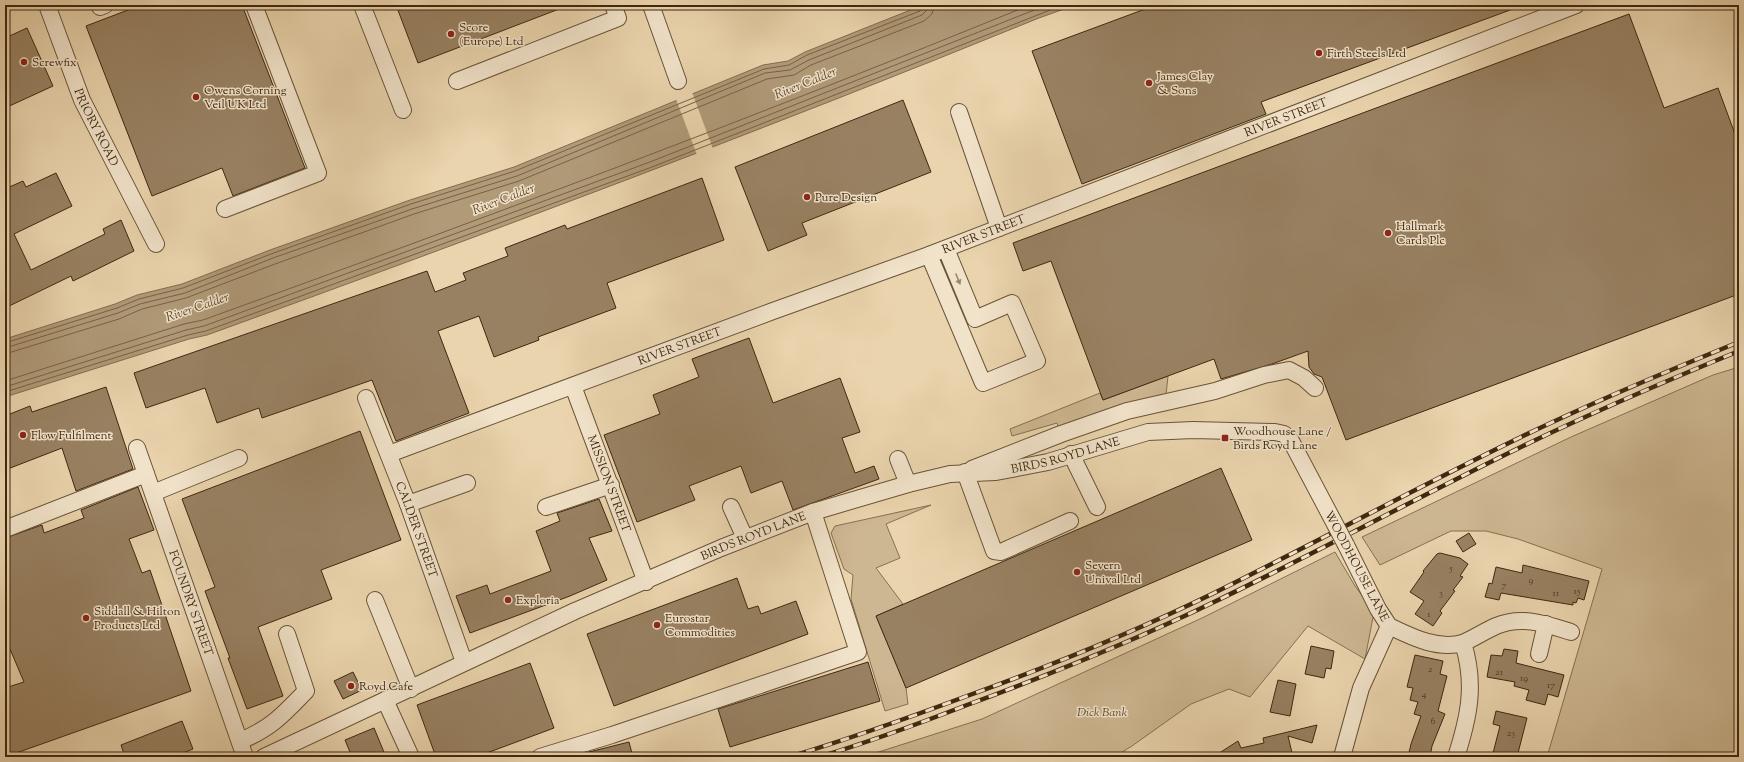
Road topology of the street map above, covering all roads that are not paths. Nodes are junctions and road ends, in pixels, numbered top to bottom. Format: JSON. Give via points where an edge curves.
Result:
{"nodes":[{"id":1,"x":47,"y":5,"type":"edge"},
{"id":2,"x":254,"y":5,"type":"edge"},
{"id":3,"x":362,"y":5,"type":"edge"},
{"id":4,"x":613,"y":5,"type":"edge"},
{"id":5,"x":651,"y":5,"type":"edge"},
{"id":6,"x":1576,"y":5,"type":"edge"},
{"id":7,"x":678,"y":80,"type":"dead end"},
{"id":8,"x":457,"y":82,"type":"dead end"},
{"id":9,"x":403,"y":110,"type":"dead end"},
{"id":10,"x":959,"y":112,"type":"dead end"},
{"id":11,"x":225,"y":209,"type":"dead end"},
{"id":12,"x":999,"y":228,"type":"junction"},
{"id":13,"x":156,"y":244,"type":"dead end"},
{"id":14,"x":946,"y":249,"type":"junction"},
{"id":15,"x":929,"y":255,"type":"junction"},
{"id":16,"x":573,"y":386,"type":"junction"},
{"id":17,"x":1315,"y":388,"type":"dead end"},
{"id":18,"x":366,"y":398,"type":"dead end"},
{"id":19,"x":1276,"y":432,"type":"joint"},
{"id":20,"x":137,"y":448,"type":"dead end"},
{"id":21,"x":389,"y":454,"type":"junction"},
{"id":22,"x":1070,"y":454,"type":"junction"},
{"id":23,"x":239,"y":458,"type":"dead end"},
{"id":24,"x":898,"y":460,"type":"dead end"},
{"id":25,"x":965,"y":472,"type":"junction"},
{"id":26,"x":146,"y":474,"type":"junction"},
{"id":27,"x":467,"y":483,"type":"dead end"},
{"id":28,"x":908,"y":484,"type":"junction"},
{"id":29,"x":611,"y":485,"type":"junction"},
{"id":30,"x":153,"y":493,"type":"junction"},
{"id":31,"x":408,"y":504,"type":"junction"},
{"id":32,"x":546,"y":507,"type":"dead end"},
{"id":33,"x":731,"y":507,"type":"dead end"},
{"id":34,"x":1097,"y":507,"type":"dead end"},
{"id":35,"x":813,"y":512,"type":"junction"},
{"id":36,"x":1070,"y":521,"type":"dead end"},
{"id":37,"x":5,"y":529,"type":"edge"},
{"id":38,"x":746,"y":538,"type":"junction"},
{"id":39,"x":646,"y":582,"type":"junction"},
{"id":40,"x":375,"y":600,"type":"dead end"},
{"id":41,"x":1546,"y":624,"type":"junction"},
{"id":42,"x":1389,"y":626,"type":"junction"},
{"id":43,"x":1571,"y":632,"type":"dead end"},
{"id":44,"x":287,"y":634,"type":"dead end"},
{"id":45,"x":1463,"y":643,"type":"junction"},
{"id":46,"x":1539,"y":654,"type":"dead end"},
{"id":47,"x":464,"y":662,"type":"junction"},
{"id":48,"x":411,"y":689,"type":"junction"},
{"id":49,"x":385,"y":700,"type":"junction"},
{"id":50,"x":240,"y":742,"type":"junction"},
{"id":51,"x":245,"y":757,"type":"edge"},
{"id":52,"x":264,"y":757,"type":"edge"},
{"id":53,"x":411,"y":757,"type":"edge"},
{"id":54,"x":540,"y":757,"type":"edge"},
{"id":55,"x":1342,"y":757,"type":"edge"},
{"id":56,"x":1456,"y":757,"type":"edge"}],
"edges":[{"from":1,"to":13,"type":"street","name":"PRIORY ROAD","via":[[82,100]]},
{"from":2,"to":11,"type":"street","via":[[318,173]]},
{"from":3,"to":9,"type":"street"},
{"from":4,"to":8,"type":"street","via":[[618,18]]},
{"from":5,"to":7,"type":"street"},
{"from":6,"to":12,"type":"street","name":"RIVER STREET"},
{"from":10,"to":12,"type":"street"},
{"from":12,"to":14,"type":"street","name":"RIVER STREET"},
{"from":14,"to":15,"type":"street","name":"RIVER STREET"},
{"from":14,"to":15,"type":"street","one_way":true,"via":[[974,319],[1012,303],[1037,361],[983,383]]},
{"from":15,"to":16,"type":"street","name":"RIVER STREET"},
{"from":16,"to":21,"type":"street","name":"RIVER STREET"},
{"from":16,"to":29,"type":"street","name":"MISSION STREET"},
{"from":17,"to":25,"type":"street","via":[[1289,370],[1264,375],[1215,391],[1127,411]]},
{"from":18,"to":21,"type":"street","name":"CALDER STREET"},
{"from":19,"to":22,"type":"street","name":"BIRDS ROYD LANE","via":[[1155,431]]},
{"from":19,"to":42,"type":"street","name":"WOODHOUSE LANE","bridge":true,"via":[[1284,434],[1291,441]]},
{"from":20,"to":26,"type":"street","name":"FOUNDRY STREET"},
{"from":21,"to":31,"type":"street","name":"CALDER STREET"},
{"from":22,"to":25,"type":"street","name":"BIRDS ROYD LANE","via":[[1048,462],[996,472]]},
{"from":22,"to":34,"type":"street"},
{"from":23,"to":30,"type":"street"},
{"from":24,"to":28,"type":"street"},
{"from":25,"to":28,"type":"street","name":"BIRDS ROYD LANE"},
{"from":25,"to":36,"type":"street","via":[[994,551],[1002,552]]},
{"from":26,"to":30,"type":"street","name":"FOUNDRY STREET"},
{"from":26,"to":37,"type":"street"},
{"from":27,"to":31,"type":"street"},
{"from":28,"to":35,"type":"street","name":"BIRDS ROYD LANE"},
{"from":29,"to":32,"type":"street"},
{"from":29,"to":39,"type":"street","name":"MISSION STREET"},
{"from":30,"to":50,"type":"street","name":"FOUNDRY STREET"},
{"from":31,"to":47,"type":"street","name":"CALDER STREET"},
{"from":33,"to":38,"type":"street"},
{"from":35,"to":38,"type":"street","name":"BIRDS ROYD LANE"},
{"from":35,"to":54,"type":"street","via":[[858,652]]},
{"from":38,"to":39,"type":"street","name":"BIRDS ROYD LANE"},
{"from":39,"to":47,"type":"street","name":"BIRDS ROYD LANE","via":[[575,611]]},
{"from":40,"to":48,"type":"street"},
{"from":41,"to":43,"type":"street"},
{"from":41,"to":45,"type":"street","via":[[1524,620],[1506,622]]},
{"from":41,"to":46,"type":"street"},
{"from":42,"to":45,"type":"street","via":[[1412,637],[1439,645]]},
{"from":42,"to":55,"type":"street","name":"WOODHOUSE LANE","via":[[1361,688]]},
{"from":44,"to":50,"type":"street","via":[[306,691],[275,723]]},
{"from":45,"to":56,"type":"street","via":[[1470,670],[1470,698],[1465,730]]},
{"from":47,"to":48,"type":"street","name":"BIRDS ROYD LANE"},
{"from":48,"to":49,"type":"street","name":"BIRDS ROYD LANE"},
{"from":49,"to":52,"type":"street","name":"BIRDS ROYD LANE"},
{"from":49,"to":53,"type":"street"},
{"from":50,"to":51,"type":"street","name":"FOUNDRY STREET"}]}
